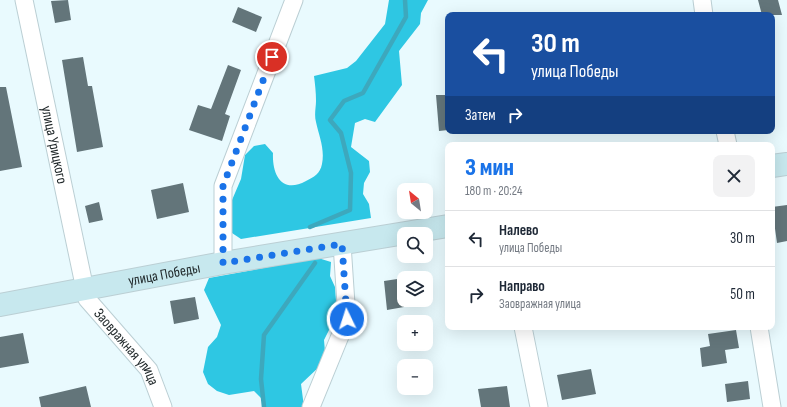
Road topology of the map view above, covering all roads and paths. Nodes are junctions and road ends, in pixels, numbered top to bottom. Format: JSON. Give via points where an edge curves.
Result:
{"nodes":[{"id":1,"x":24,"y":0,"type":"edge"},
{"id":2,"x":294,"y":0,"type":"edge"},
{"id":3,"x":702,"y":0,"type":"edge"},
{"id":4,"x":704,"y":12,"type":"edge"},
{"id":5,"x":787,"y":164,"type":"edge"},
{"id":6,"x":775,"y":166,"type":"edge"},
{"id":7,"x":445,"y":227,"type":"edge"},
{"id":8,"x":342,"y":244,"type":"junction"},
{"id":9,"x":223,"y":263,"type":"junction"},
{"id":10,"x":86,"y":289,"type":"junction"},
{"id":11,"x":0,"y":305,"type":"edge"},
{"id":12,"x":524,"y":330,"type":"edge"},
{"id":13,"x":759,"y":330,"type":"edge"},
{"id":14,"x":163,"y":407,"type":"edge"},
{"id":15,"x":311,"y":407,"type":"edge"},
{"id":16,"x":539,"y":407,"type":"edge"},
{"id":17,"x":772,"y":407,"type":"edge"}],
"edges":[{"from":1,"to":10,"type":"street","name":"улица Урицкого"},
{"from":2,"to":9,"type":"street","via":[[223,186]]},
{"from":3,"to":4,"type":"street"},
{"from":5,"to":6,"type":"street"},
{"from":7,"to":8,"type":"street","name":"улица Победы"},
{"from":8,"to":9,"type":"street","name":"улица Победы"},
{"from":8,"to":15,"type":"street","via":[[347,319]]},
{"from":9,"to":10,"type":"street","name":"улица Победы"},
{"from":10,"to":11,"type":"street","name":"улица Победы"},
{"from":10,"to":14,"type":"street","name":"Заовражная улица","via":[[87,299],[149,370]]},
{"from":12,"to":16,"type":"street"},
{"from":13,"to":17,"type":"street"}]}
